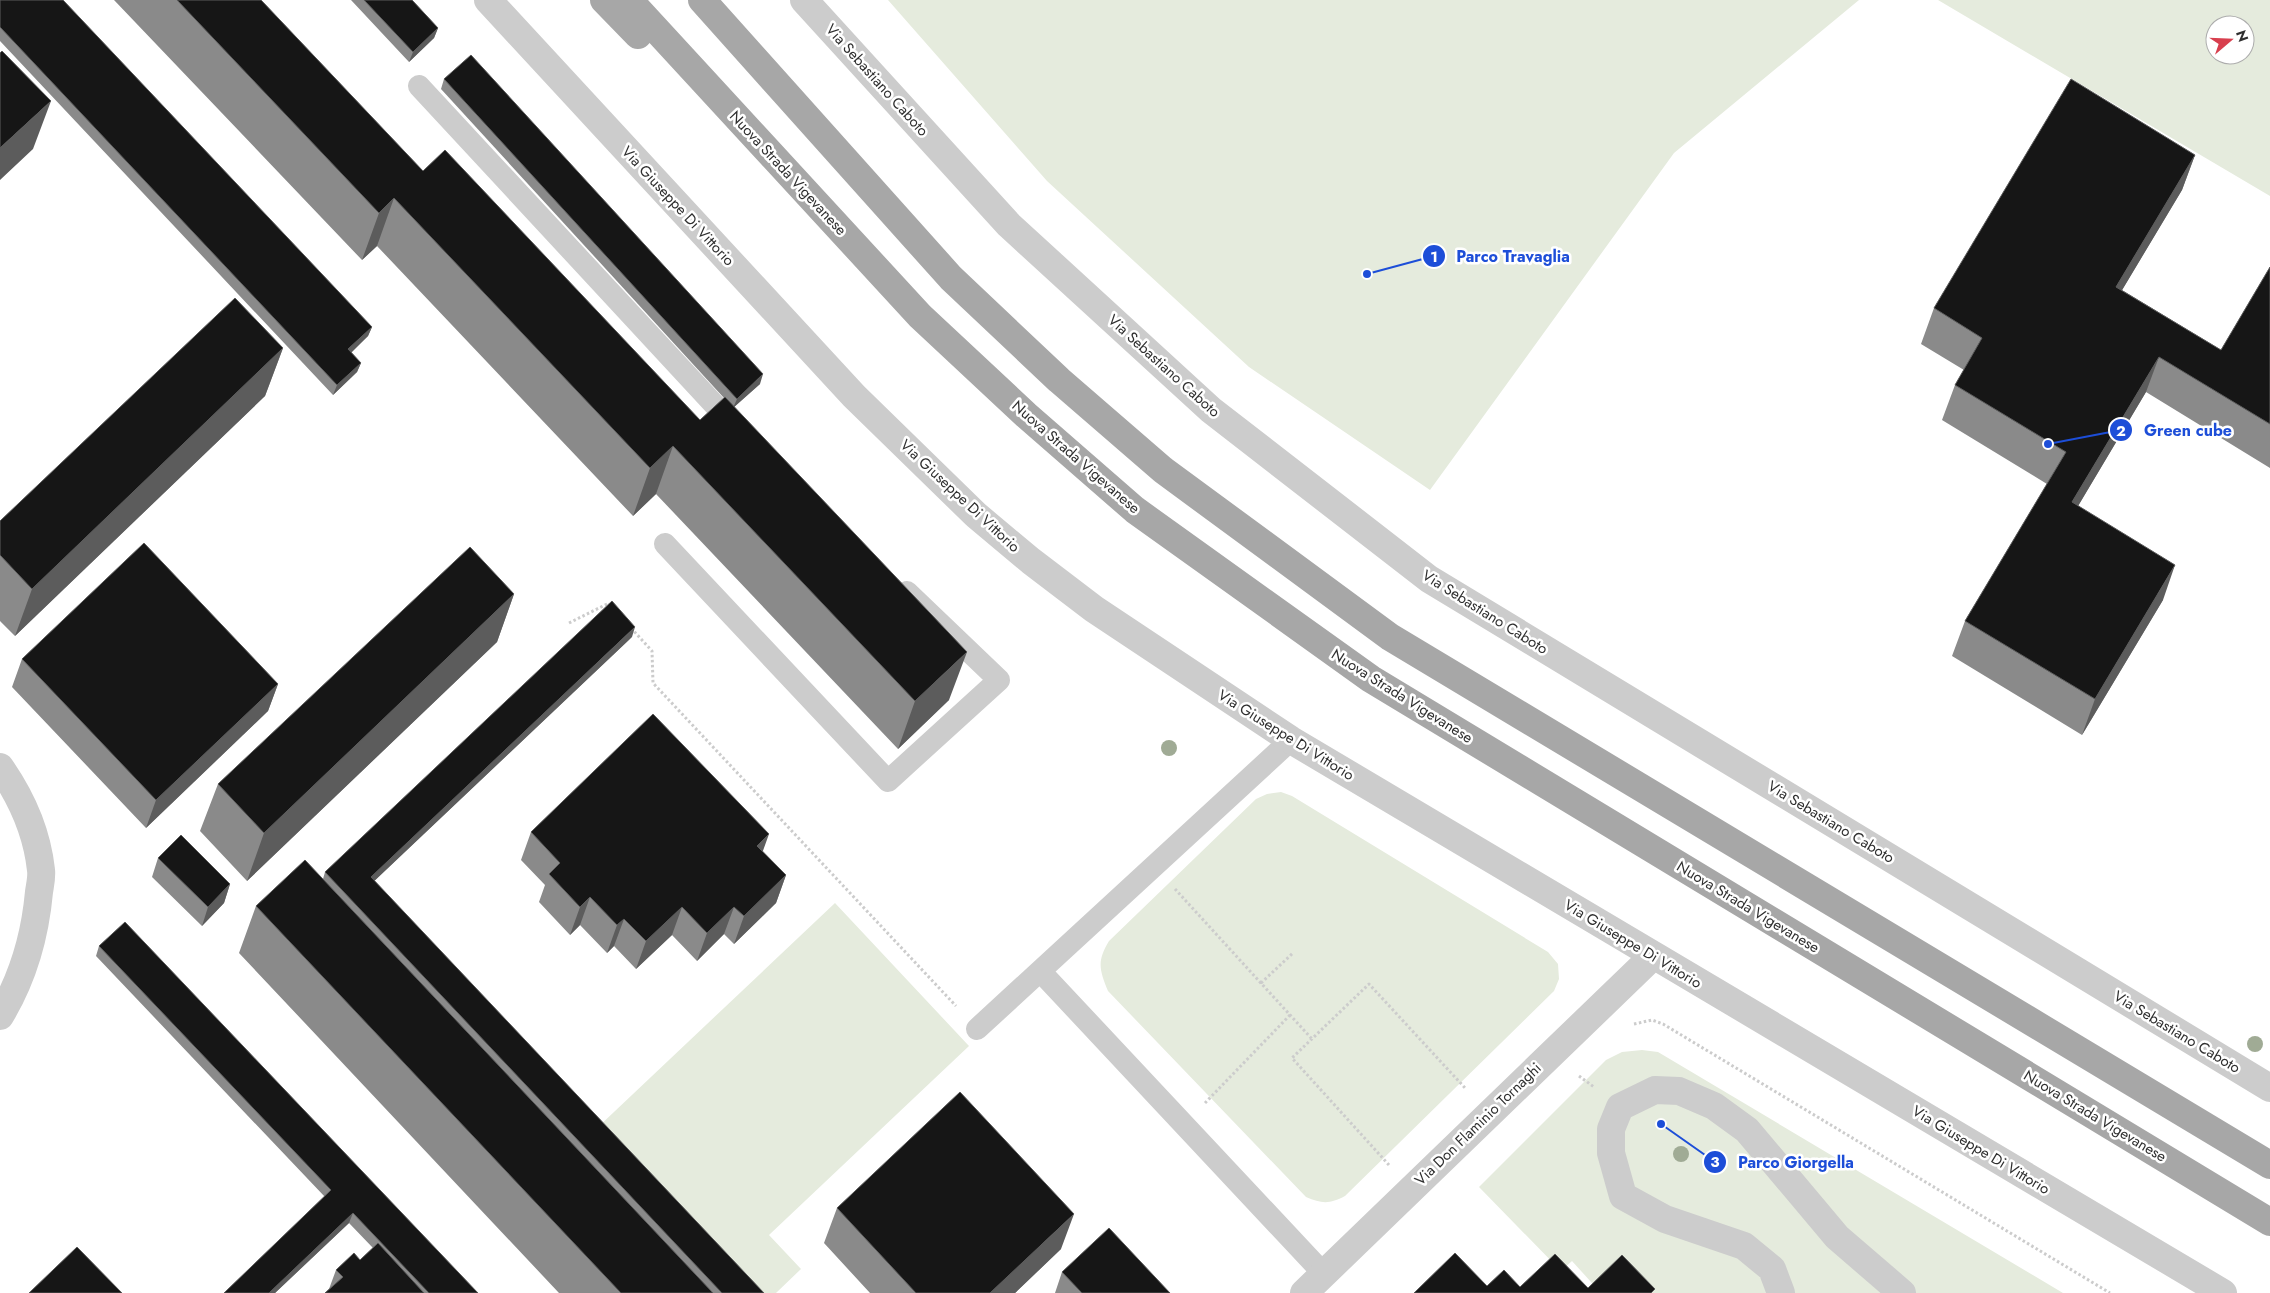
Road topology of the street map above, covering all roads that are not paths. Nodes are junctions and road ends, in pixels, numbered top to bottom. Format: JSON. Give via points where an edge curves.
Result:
{"nodes":[{"id":1,"x":488,"y":0,"type":"edge"},
{"id":2,"x":604,"y":0,"type":"edge"},
{"id":3,"x":629,"y":0,"type":"edge"},
{"id":4,"x":702,"y":0,"type":"edge"},
{"id":5,"x":719,"y":0,"type":"edge"},
{"id":6,"x":804,"y":0,"type":"edge"},
{"id":7,"x":419,"y":86,"type":"dead end"},
{"id":8,"x":816,"y":128,"type":"junction"},
{"id":9,"x":776,"y":160,"type":"junction"},
{"id":10,"x":754,"y":445,"type":"edge"},
{"id":11,"x":665,"y":544,"type":"dead end"},
{"id":12,"x":891,"y":576,"type":"edge"},
{"id":13,"x":1291,"y":740,"type":"junction"},
{"id":14,"x":0,"y":767,"type":"edge"},
{"id":15,"x":1653,"y":956,"type":"junction"},
{"id":16,"x":1041,"y":972,"type":"junction"},
{"id":17,"x":0,"y":1016,"type":"edge"},
{"id":18,"x":977,"y":1029,"type":"road end"},
{"id":19,"x":2270,"y":1088,"type":"edge"},
{"id":20,"x":2270,"y":1165,"type":"edge"},
{"id":21,"x":2270,"y":1222,"type":"edge"},
{"id":22,"x":1323,"y":1273,"type":"junction"},
{"id":23,"x":1304,"y":1293,"type":"edge"},
{"id":24,"x":1781,"y":1293,"type":"edge"},
{"id":25,"x":1902,"y":1293,"type":"edge"},
{"id":26,"x":2223,"y":1293,"type":"edge"}],
"edges":[{"from":1,"to":13,"type":"street","name":"Via Giuseppe Di Vittorio","via":[[854,396],[976,516],[1094,609]]},
{"from":2,"to":9,"type":"main road","via":[[704,98]]},
{"from":3,"to":9,"type":"main road","name":"Nuova Strada Vigevanese"},
{"from":4,"to":8,"type":"main road"},
{"from":5,"to":8,"type":"main road"},
{"from":6,"to":19,"type":"street","name":"Via Sebastiano Caboto","via":[[1016,232],[1211,410],[1429,579]]},
{"from":7,"to":10,"type":"lane"},
{"from":8,"to":20,"type":"main road","via":[[952,278],[1059,380],[1163,470],[1390,637]]},
{"from":9,"to":21,"type":"main road","name":"Nuova Strada Vigevanese","via":[[920,316],[1091,472],[1135,510],[1370,679]]},
{"from":11,"to":12,"type":"lane","via":[[888,781],[999,680]]},
{"from":13,"to":15,"type":"street","name":"Via Giuseppe Di Vittorio"},
{"from":13,"to":16,"type":"lane"},
{"from":14,"to":17,"type":"street","via":[[29,820],[41,870],[36,926],[21,973]]},
{"from":15,"to":22,"type":"street","name":"Via Don Flaminio Tornaghi"},
{"from":15,"to":26,"type":"street","name":"Via Giuseppe Di Vittorio"},
{"from":16,"to":18,"type":"lane"},
{"from":16,"to":22,"type":"lane"},
{"from":22,"to":23,"type":"street","name":"Via Don Flaminio Tornaghi"},
{"from":24,"to":25,"type":"street","via":[[1772,1269],[1744,1246],[1665,1219],[1623,1196],[1611,1153],[1611,1129],[1620,1108],[1655,1090],[1679,1091],[1714,1106],[1747,1130],[1837,1237]]}]}
